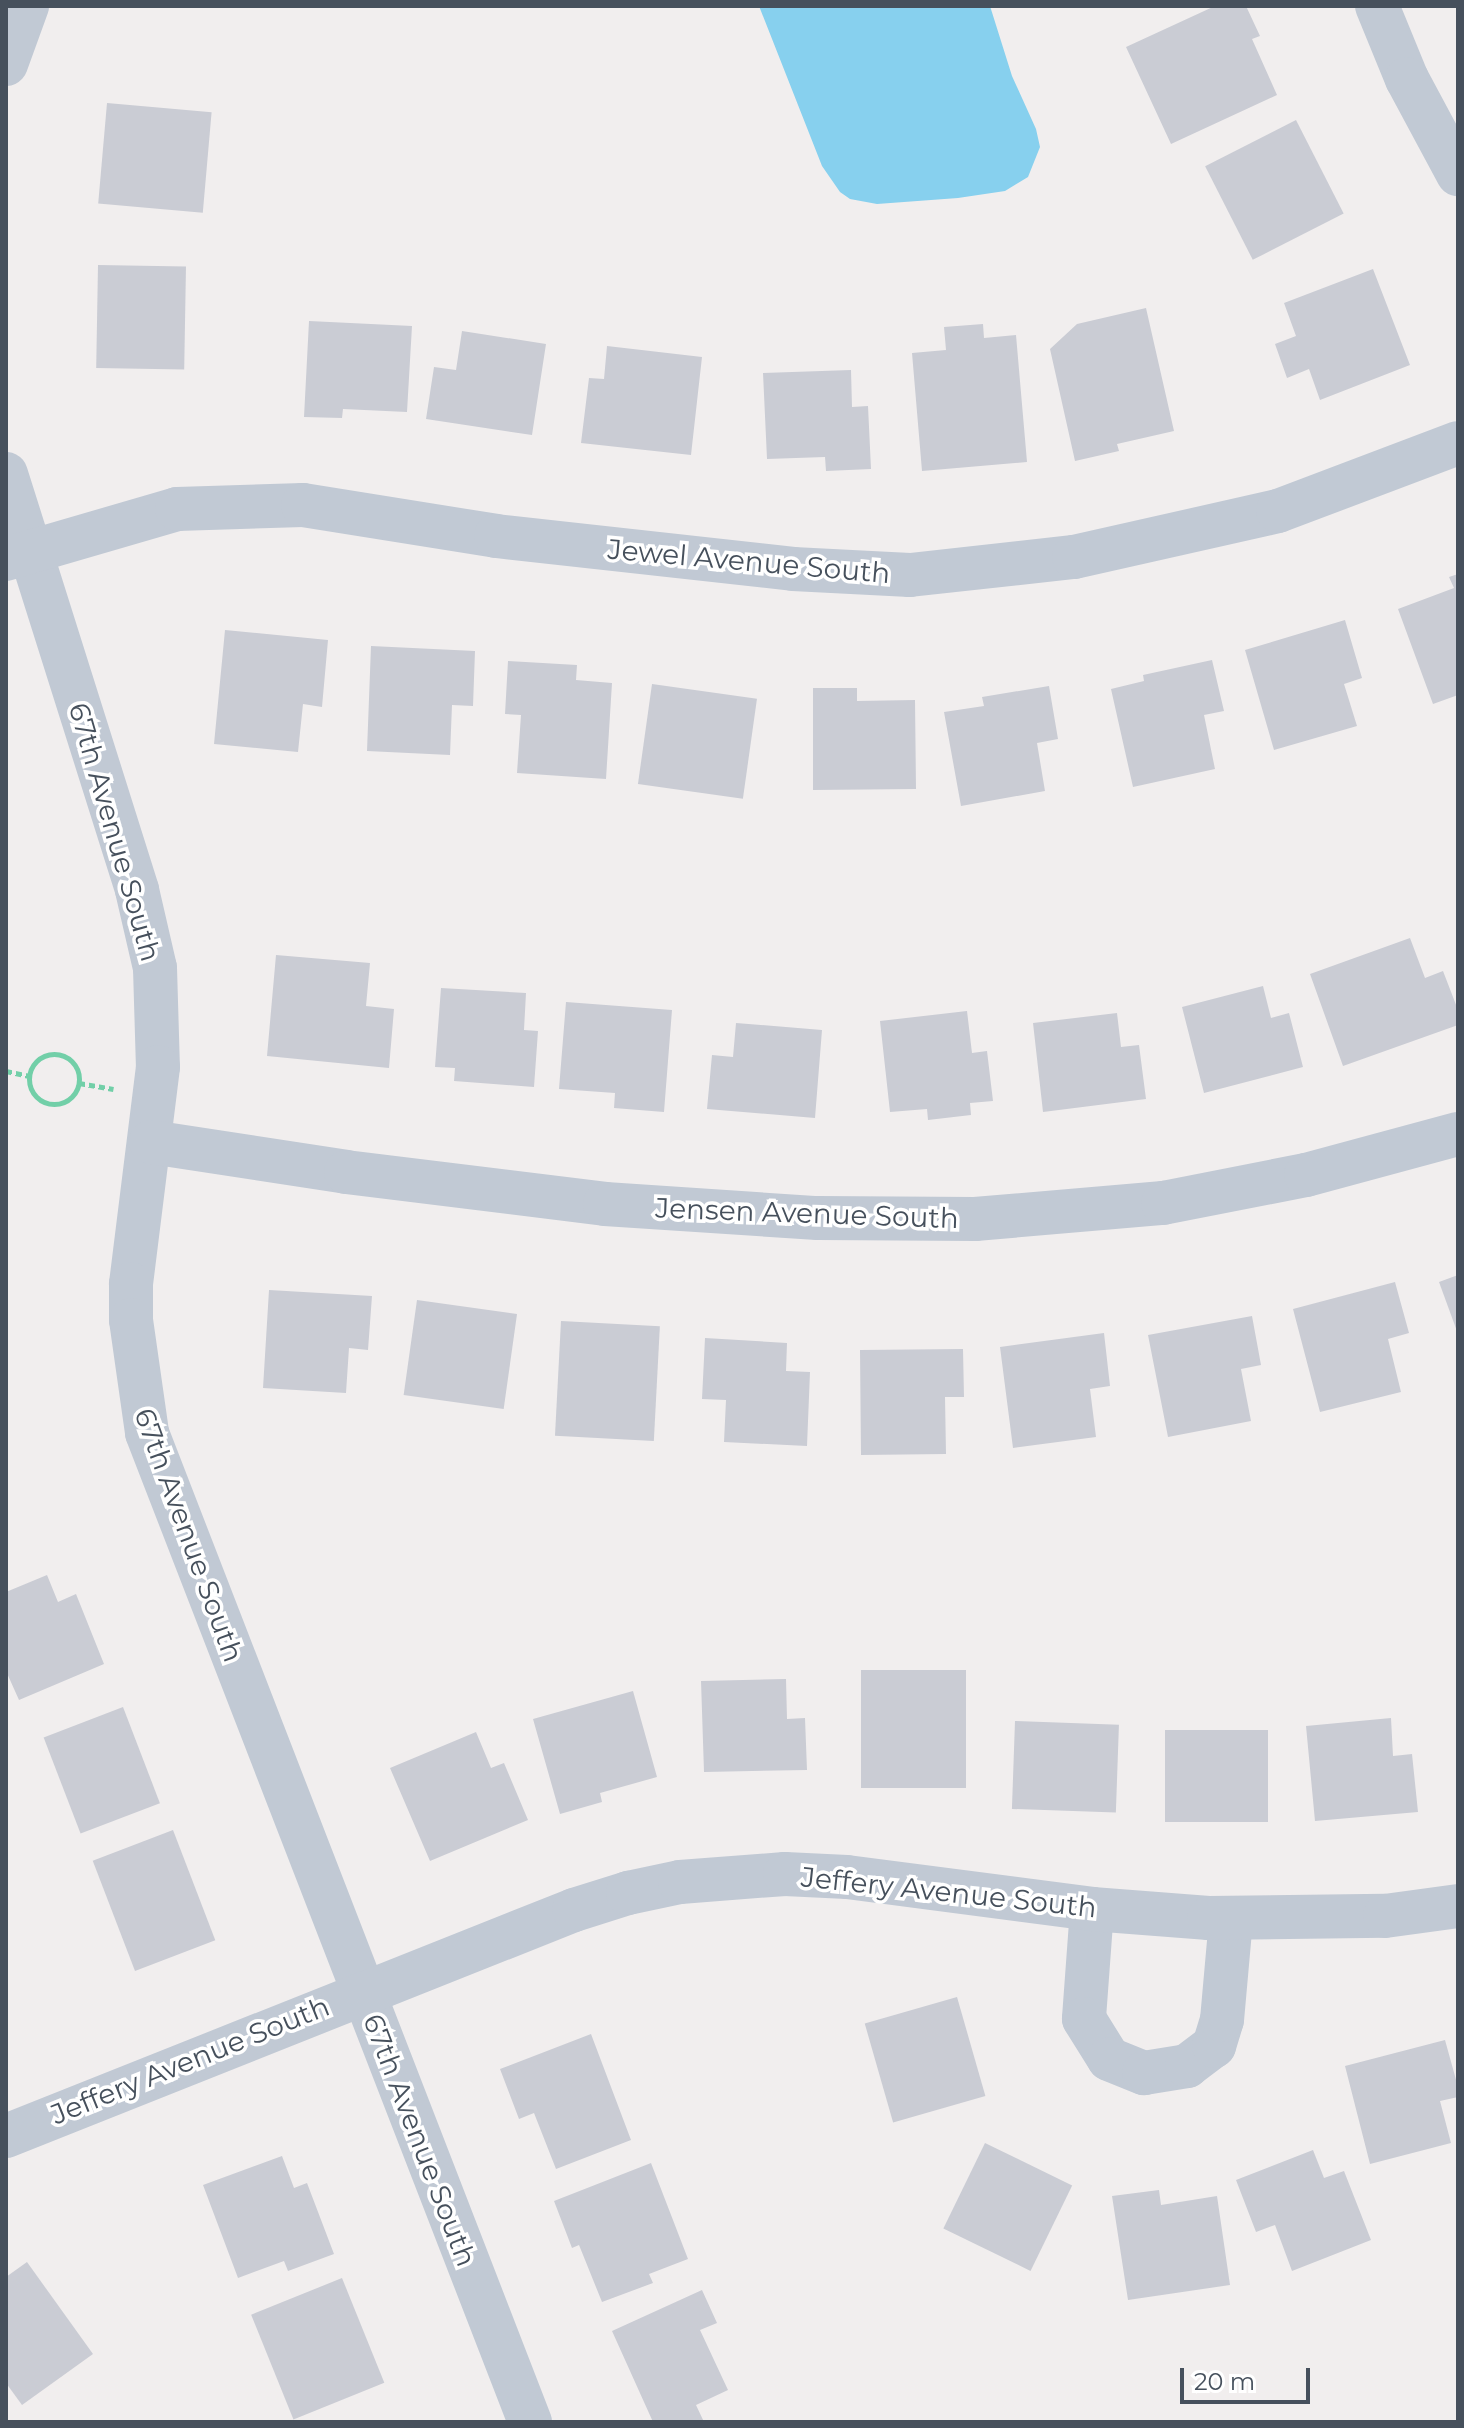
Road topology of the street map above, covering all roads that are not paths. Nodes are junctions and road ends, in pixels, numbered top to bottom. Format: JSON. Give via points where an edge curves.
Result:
{"nodes":[{"id":1,"x":27,"y":6,"type":"edge"},
{"id":2,"x":1377,"y":6,"type":"edge"},
{"id":3,"x":6,"y":64,"type":"edge"},
{"id":4,"x":1458,"y":174,"type":"edge"},
{"id":5,"x":1458,"y":443,"type":"edge"},
{"id":6,"x":6,"y":474,"type":"edge"},
{"id":7,"x":18,"y":555,"type":"edge"},
{"id":8,"x":1458,"y":1134,"type":"edge"},
{"id":9,"x":151,"y":1142,"type":"junction"},
{"id":10,"x":1458,"y":1906,"type":"edge"},
{"id":11,"x":1092,"y":1909,"type":"junction"},
{"id":12,"x":1231,"y":1919,"type":"junction"},
{"id":13,"x":362,"y":1992,"type":"junction"},
{"id":14,"x":6,"y":2136,"type":"edge"},
{"id":15,"x":530,"y":2422,"type":"edge"}],
"edges":[{"from":1,"to":3,"type":"street"},
{"from":2,"to":4,"type":"street","via":[[1407,79]]},
{"from":5,"to":7,"type":"street","name":"Jewel Avenue South","via":[[1278,511],[1074,557],[910,575],[793,569],[496,536],[303,505],[177,509]]},
{"from":6,"to":7,"type":"street","name":"67th Avenue South"},
{"from":7,"to":9,"type":"street","name":"67th Avenue South","via":[[137,890],[155,968],[159,1051]]},
{"from":8,"to":9,"type":"street","name":"Jensen Avenue South","via":[[1306,1175],[1163,1203],[975,1219],[818,1218],[605,1204]]},
{"from":9,"to":13,"type":"street","name":"67th Avenue South","via":[[131,1284],[147,1433]]},
{"from":10,"to":12,"type":"street","name":"Jeffery Avenue South","via":[[1385,1916]]},
{"from":11,"to":12,"type":"street","name":"Jeffery Avenue South"},
{"from":11,"to":12,"type":"street","via":[[1084,2019],[1109,2059],[1144,2073],[1187,2066],[1214,2046],[1222,2020]]},
{"from":11,"to":13,"type":"street","name":"Jeffery Avenue South","via":[[847,1877],[732,1876],[628,1893]]},
{"from":13,"to":14,"type":"street","name":"Jeffery Avenue South"},
{"from":13,"to":15,"type":"street","name":"67th Avenue South"}]}
